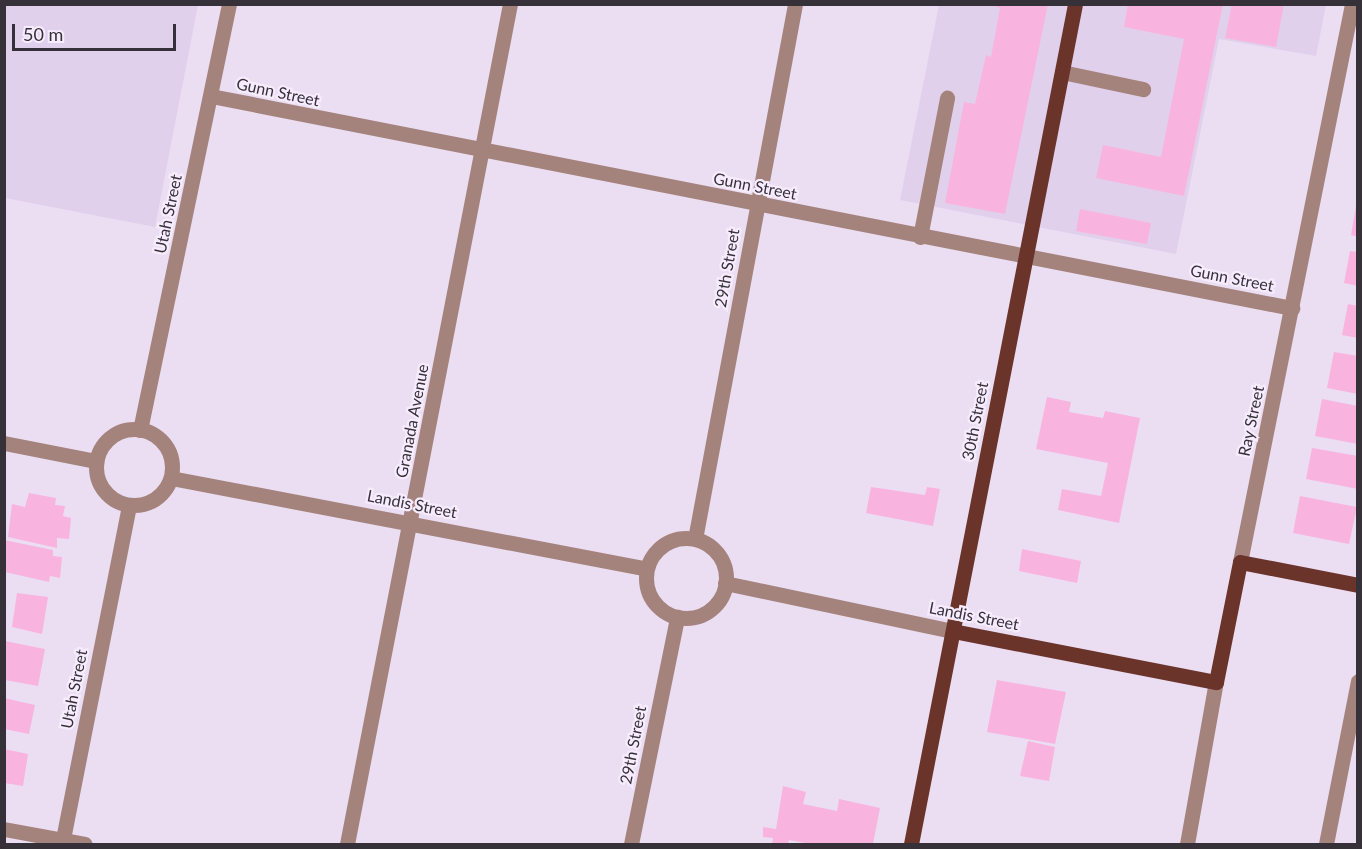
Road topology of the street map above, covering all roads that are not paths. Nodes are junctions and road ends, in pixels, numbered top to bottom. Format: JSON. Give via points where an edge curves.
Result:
{"nodes":[{"id":1,"x":229,"y":4,"type":"edge"},
{"id":2,"x":510,"y":4,"type":"edge"},
{"id":3,"x":795,"y":4,"type":"edge"},
{"id":4,"x":1075,"y":4,"type":"edge"},
{"id":5,"x":1352,"y":4,"type":"edge"},
{"id":6,"x":1062,"y":72,"type":"junction"},
{"id":7,"x":1143,"y":89,"type":"dead end"},
{"id":8,"x":211,"y":96,"type":"junction"},
{"id":9,"x":947,"y":98,"type":"dead end"},
{"id":10,"x":482,"y":152,"type":"junction"},
{"id":11,"x":756,"y":205,"type":"junction"},
{"id":12,"x":920,"y":237,"type":"junction"},
{"id":13,"x":1026,"y":257,"type":"junction"},
{"id":14,"x":1292,"y":308,"type":"junction"},
{"id":15,"x":140,"y":430,"type":"junction"},
{"id":16,"x":4,"y":443,"type":"edge"},
{"id":17,"x":96,"y":461,"type":"junction"},
{"id":18,"x":171,"y":478,"type":"junction"},
{"id":19,"x":129,"y":506,"type":"junction"},
{"id":20,"x":411,"y":522,"type":"junction"},
{"id":21,"x":695,"y":539,"type":"junction"},
{"id":22,"x":1240,"y":562,"type":"junction"},
{"id":23,"x":646,"y":569,"type":"junction"},
{"id":24,"x":725,"y":583,"type":"junction"},
{"id":25,"x":1358,"y":585,"type":"edge"},
{"id":26,"x":677,"y":617,"type":"junction"},
{"id":27,"x":953,"y":631,"type":"junction"},
{"id":28,"x":1358,"y":681,"type":"edge"},
{"id":29,"x":1216,"y":682,"type":"junction"},
{"id":30,"x":4,"y":829,"type":"edge"},
{"id":31,"x":62,"y":842,"type":"edge"},
{"id":32,"x":85,"y":844,"type":"edge"},
{"id":33,"x":347,"y":844,"type":"edge"},
{"id":34,"x":632,"y":844,"type":"edge"},
{"id":35,"x":911,"y":844,"type":"edge"},
{"id":36,"x":1187,"y":844,"type":"edge"},
{"id":37,"x":1326,"y":844,"type":"edge"}],
"edges":[{"from":1,"to":8,"type":"street","name":"Utah Street"},
{"from":2,"to":10,"type":"street","name":"Granada Avenue"},
{"from":3,"to":11,"type":"street","name":"29th Street"},
{"from":4,"to":6,"type":"main road","name":"30th Street"},
{"from":5,"to":14,"type":"street","name":"Ray Street"},
{"from":6,"to":7,"type":"street"},
{"from":6,"to":13,"type":"main road","name":"30th Street"},
{"from":8,"to":10,"type":"street","name":"Gunn Street"},
{"from":8,"to":15,"type":"street","name":"Utah Street"},
{"from":9,"to":12,"type":"street"},
{"from":10,"to":11,"type":"street","name":"Gunn Street"},
{"from":10,"to":20,"type":"street","name":"Granada Avenue"},
{"from":11,"to":12,"type":"street","name":"Gunn Street"},
{"from":11,"to":21,"type":"street","name":"29th Street"},
{"from":12,"to":13,"type":"street","name":"Gunn Street"},
{"from":13,"to":14,"type":"street","name":"Gunn Street"},
{"from":13,"to":27,"type":"main road","name":"30th Street"},
{"from":14,"to":22,"type":"street","name":"Ray Street"},
{"from":15,"to":17,"type":"street","via":[[125,430],[108,438]]},
{"from":15,"to":18,"type":"street","via":[[165,444],[171,455]]},
{"from":16,"to":17,"type":"street"},
{"from":17,"to":19,"type":"street","via":[[99,484],[106,494]]},
{"from":18,"to":19,"type":"street","via":[[154,500]]},
{"from":18,"to":20,"type":"street","name":"Landis Street"},
{"from":19,"to":31,"type":"street","name":"Utah Street"},
{"from":20,"to":23,"type":"street","name":"Landis Street"},
{"from":20,"to":33,"type":"street","name":"Granada Avenue"},
{"from":21,"to":23,"type":"street","via":[[669,541],[658,548]]},
{"from":21,"to":24,"type":"street","via":[[718,554]]},
{"from":22,"to":25,"type":"main road"},
{"from":22,"to":29,"type":"main road","name":"Ray Street"},
{"from":23,"to":26,"type":"street","via":[[652,599]]},
{"from":24,"to":26,"type":"street","via":[[714,606],[703,614]]},
{"from":24,"to":27,"type":"street","name":"Landis Street"},
{"from":26,"to":34,"type":"street","name":"29th Street"},
{"from":27,"to":29,"type":"main road","name":"Landis Street"},
{"from":27,"to":35,"type":"main road","name":"30th Street"},
{"from":28,"to":37,"type":"street"},
{"from":29,"to":36,"type":"street","name":"Ray Street"},
{"from":30,"to":31,"type":"street"},
{"from":31,"to":32,"type":"street"}]}
